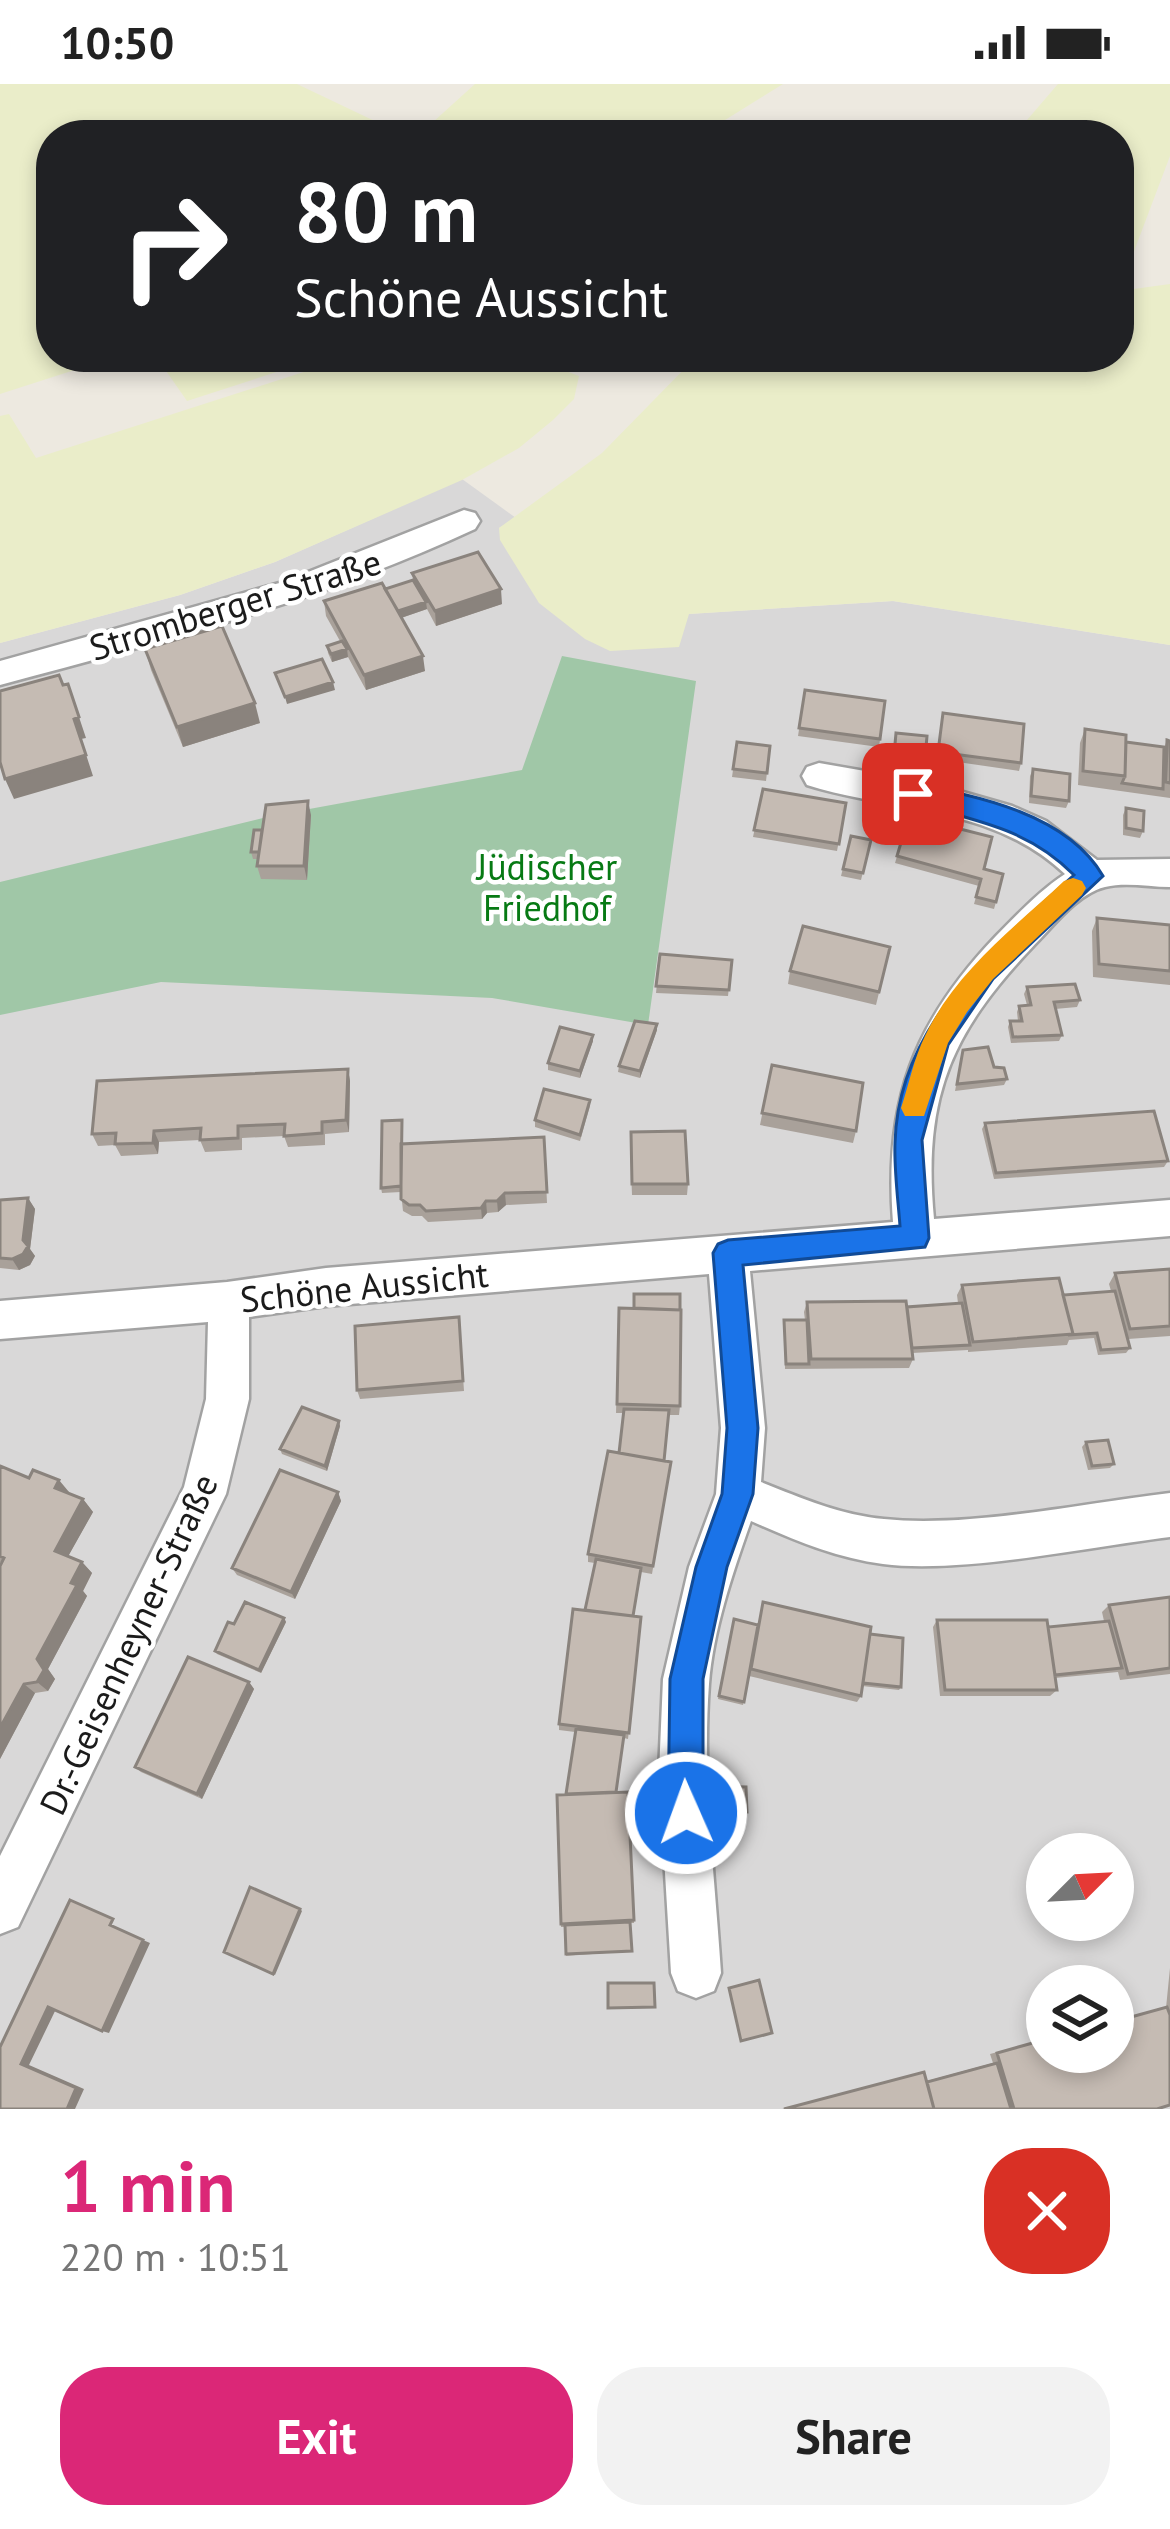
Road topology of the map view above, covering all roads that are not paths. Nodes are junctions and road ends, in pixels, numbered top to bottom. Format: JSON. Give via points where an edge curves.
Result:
{"nodes":[{"id":1,"x":464,"y":521,"type":"dead end"},
{"id":2,"x":0,"y":673,"type":"edge"},
{"id":3,"x":819,"y":776,"type":"dead end"},
{"id":4,"x":1170,"y":873,"type":"edge"},
{"id":5,"x":1091,"y":876,"type":"junction"},
{"id":6,"x":1170,"y":1218,"type":"edge"},
{"id":7,"x":915,"y":1238,"type":"junction"},
{"id":8,"x":728,"y":1253,"type":"junction"},
{"id":9,"x":227,"y":1301,"type":"junction"},
{"id":10,"x":0,"y":1321,"type":"edge"},
{"id":11,"x":738,"y":1494,"type":"junction"},
{"id":12,"x":1170,"y":1514,"type":"edge"},
{"id":13,"x":0,"y":1909,"type":"edge"},
{"id":14,"x":697,"y":1973,"type":"dead end"}],
"edges":[{"from":1,"to":2,"type":"street","name":"Stromberger Straße","via":[[311,585]]},
{"from":3,"to":5,"type":"street","via":[[960,802],[1024,824]]},
{"from":4,"to":5,"type":"street"},
{"from":5,"to":7,"type":"street","via":[[984,971],[936,1040],[908,1140]]},
{"from":6,"to":7,"type":"street","name":"Schöne Aussicht"},
{"from":7,"to":8,"type":"street","name":"Schöne Aussicht"},
{"from":8,"to":9,"type":"street","name":"Schöne Aussicht"},
{"from":8,"to":11,"type":"street","via":[[742,1428]]},
{"from":9,"to":10,"type":"street","name":"Schöne Aussicht"},
{"from":9,"to":13,"type":"street","name":"Dr.-Geisenheyner-Straße","via":[[233,1371],[225,1432],[204,1494]]},
{"from":11,"to":12,"type":"street","via":[[819,1528],[886,1541]]},
{"from":11,"to":14,"type":"street","via":[[686,1679],[683,1773]]}]}
